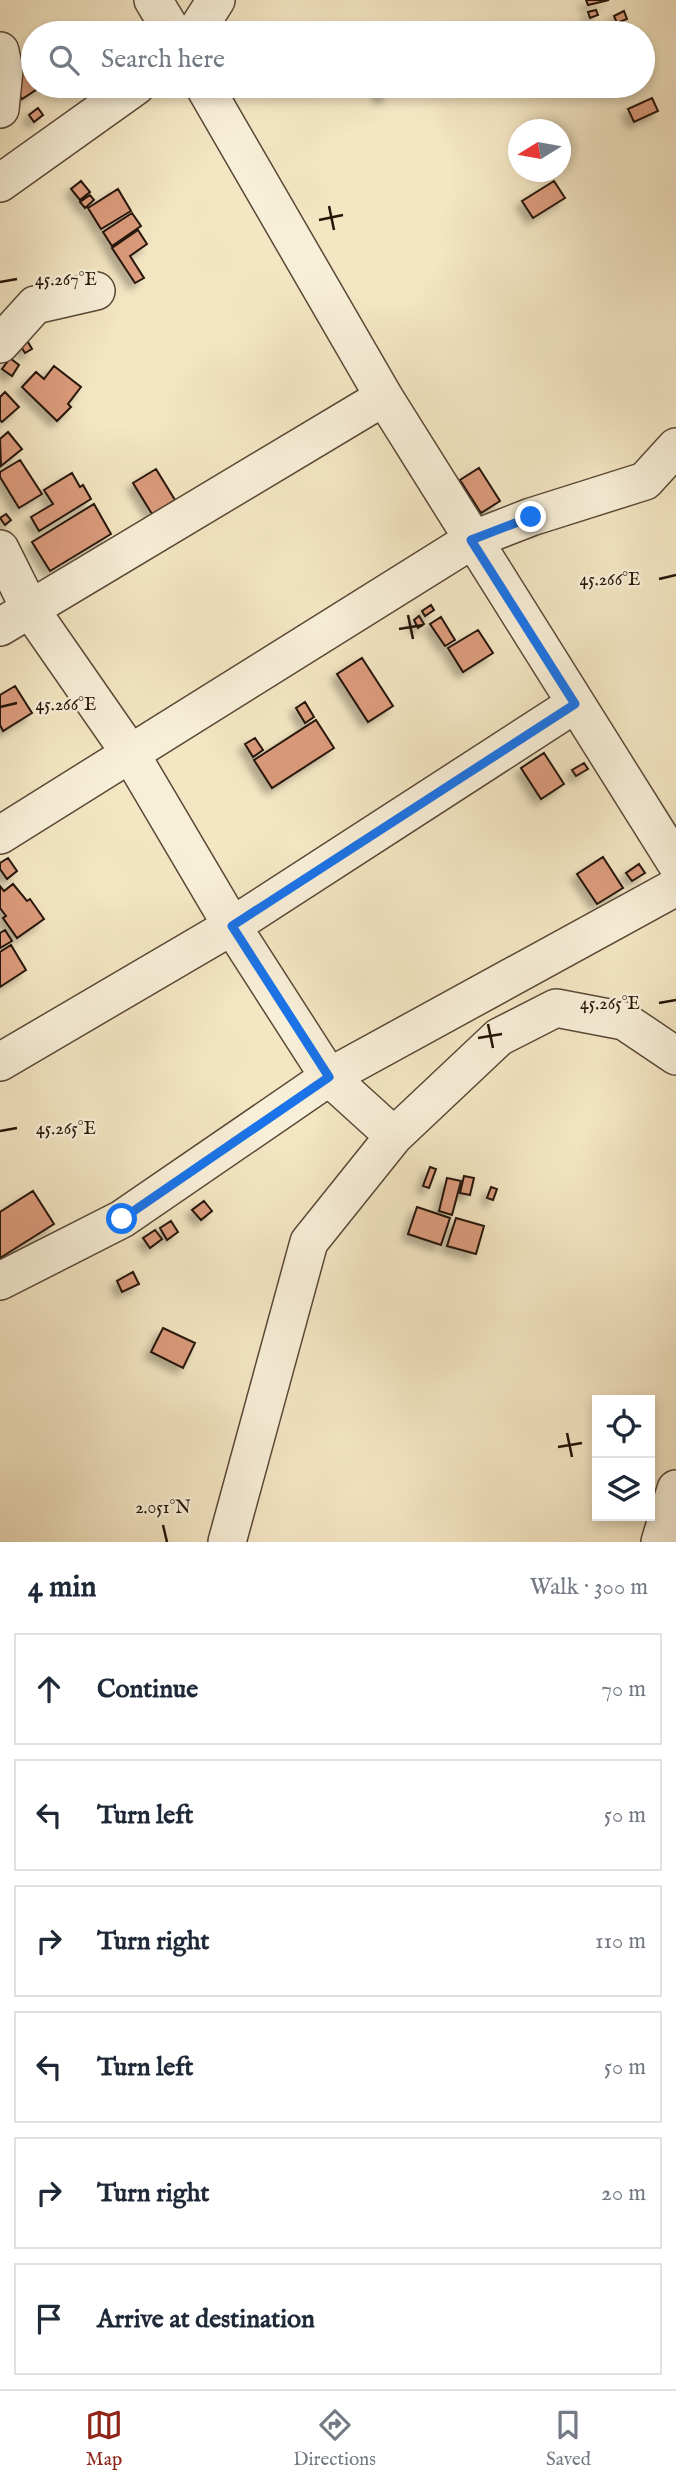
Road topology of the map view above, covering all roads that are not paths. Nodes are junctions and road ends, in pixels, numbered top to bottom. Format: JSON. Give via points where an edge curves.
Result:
{"nodes":[{"id":1,"x":153,"y":0,"type":"edge"},
{"id":2,"x":216,"y":0,"type":"edge"},
{"id":3,"x":166,"y":21,"type":"edge"},
{"id":4,"x":203,"y":21,"type":"edge"},
{"id":5,"x":0,"y":51,"type":"edge"},
{"id":6,"x":119,"y":98,"type":"edge"},
{"id":7,"x":211,"y":98,"type":"edge"},
{"id":8,"x":0,"y":109,"type":"edge"},
{"id":9,"x":0,"y":183,"type":"edge"},
{"id":10,"x":96,"y":291,"type":"dead end"},
{"id":11,"x":0,"y":344,"type":"edge"},
{"id":12,"x":384,"y":397,"type":"junction"},
{"id":13,"x":676,"y":447,"type":"edge"},
{"id":14,"x":471,"y":540,"type":"junction"},
{"id":15,"x":0,"y":549,"type":"edge"},
{"id":16,"x":15,"y":618,"type":"edge"},
{"id":17,"x":575,"y":704,"type":"junction"},
{"id":18,"x":130,"y":753,"type":"junction"},
{"id":19,"x":0,"y":835,"type":"edge"},
{"id":20,"x":676,"y":863,"type":"edge"},
{"id":21,"x":676,"y":887,"type":"edge"},
{"id":22,"x":232,"y":926,"type":"junction"},
{"id":23,"x":676,"y":1056,"type":"edge"},
{"id":24,"x":0,"y":1062,"type":"edge"},
{"id":25,"x":329,"y":1077,"type":"junction"},
{"id":26,"x":394,"y":1136,"type":"junction"},
{"id":27,"x":0,"y":1281,"type":"edge"},
{"id":28,"x":676,"y":1489,"type":"edge"},
{"id":29,"x":227,"y":1542,"type":"edge"},
{"id":30,"x":660,"y":1542,"type":"edge"}],
"edges":[{"from":1,"to":3,"type":"street"},
{"from":2,"to":4,"type":"street"},
{"from":5,"to":8,"type":"street","via":[[4,70]]},
{"from":6,"to":9,"type":"street"},
{"from":7,"to":12,"type":"street"},
{"from":10,"to":11,"type":"street","via":[[36,305]]},
{"from":12,"to":14,"type":"street"},
{"from":12,"to":16,"type":"street"},
{"from":13,"to":14,"type":"street","via":[[645,481]]},
{"from":14,"to":17,"type":"street"},
{"from":14,"to":18,"type":"street"},
{"from":15,"to":16,"type":"street"},
{"from":16,"to":18,"type":"street"},
{"from":17,"to":20,"type":"street"},
{"from":17,"to":22,"type":"street"},
{"from":18,"to":19,"type":"street"},
{"from":18,"to":22,"type":"street"},
{"from":21,"to":25,"type":"street"},
{"from":22,"to":24,"type":"street"},
{"from":22,"to":25,"type":"street"},
{"from":23,"to":26,"type":"street","via":[[624,1021],[556,1007],[499,1037]]},
{"from":25,"to":26,"type":"street"},
{"from":25,"to":27,"type":"street","via":[[122,1219]]},
{"from":26,"to":29,"type":"street","via":[[309,1242]]},
{"from":28,"to":30,"type":"street"}]}
